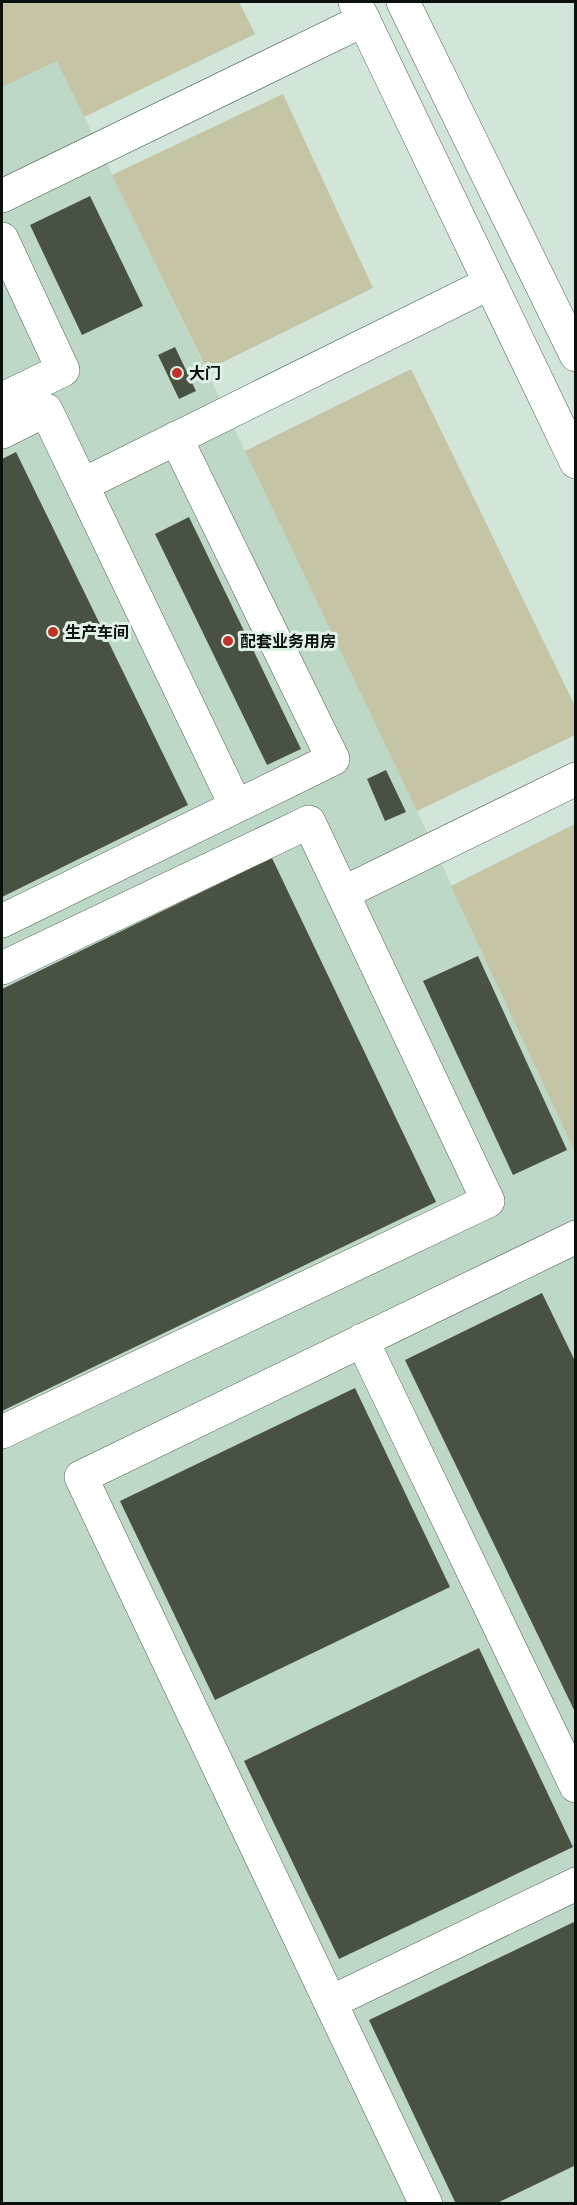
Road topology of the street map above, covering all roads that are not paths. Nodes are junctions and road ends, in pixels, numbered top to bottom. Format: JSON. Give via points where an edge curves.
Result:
{"nodes":[{"id":1,"x":403,"y":2,"type":"edge"},
{"id":2,"x":360,"y":11,"type":"edge"},
{"id":3,"x":2,"y":196,"type":"edge"},
{"id":4,"x":2,"y":239,"type":"edge"},
{"id":5,"x":490,"y":283,"type":"junction"},
{"id":6,"x":576,"y":356,"type":"edge"},
{"id":7,"x":2,"y":399,"type":"edge"},
{"id":8,"x":2,"y":432,"type":"edge"},
{"id":9,"x":176,"y":438,"type":"junction"},
{"id":10,"x":576,"y":462,"type":"edge"},
{"id":11,"x":82,"y":484,"type":"junction"},
{"id":12,"x":576,"y":779,"type":"edge"},
{"id":13,"x":236,"y":806,"type":"junction"},
{"id":14,"x":343,"y":893,"type":"junction"},
{"id":15,"x":2,"y":921,"type":"edge"},
{"id":16,"x":2,"y":968,"type":"edge"},
{"id":17,"x":576,"y":1237,"type":"edge"},
{"id":18,"x":362,"y":1340,"type":"junction"},
{"id":19,"x":2,"y":1432,"type":"edge"},
{"id":20,"x":576,"y":1786,"type":"edge"},
{"id":21,"x":576,"y":1884,"type":"edge"},
{"id":22,"x":331,"y":2002,"type":"junction"},
{"id":23,"x":426,"y":2204,"type":"edge"}],
"edges":[{"from":1,"to":6,"type":"main road"},
{"from":2,"to":3,"type":"main road"},
{"from":2,"to":5,"type":"main road"},
{"from":4,"to":7,"type":"main road","via":[[63,370]]},
{"from":5,"to":9,"type":"main road"},
{"from":5,"to":10,"type":"main road"},
{"from":8,"to":11,"type":"main road","via":[[46,410]]},
{"from":9,"to":11,"type":"main road"},
{"from":9,"to":13,"type":"main road","via":[[333,759]]},
{"from":11,"to":13,"type":"main road"},
{"from":12,"to":14,"type":"main road"},
{"from":13,"to":15,"type":"main road"},
{"from":14,"to":16,"type":"main road","via":[[309,822]]},
{"from":14,"to":19,"type":"main road","via":[[488,1201]]},
{"from":17,"to":18,"type":"main road"},
{"from":18,"to":20,"type":"main road"},
{"from":18,"to":22,"type":"main road","via":[[81,1477]]},
{"from":21,"to":22,"type":"main road"},
{"from":22,"to":23,"type":"main road"}]}
